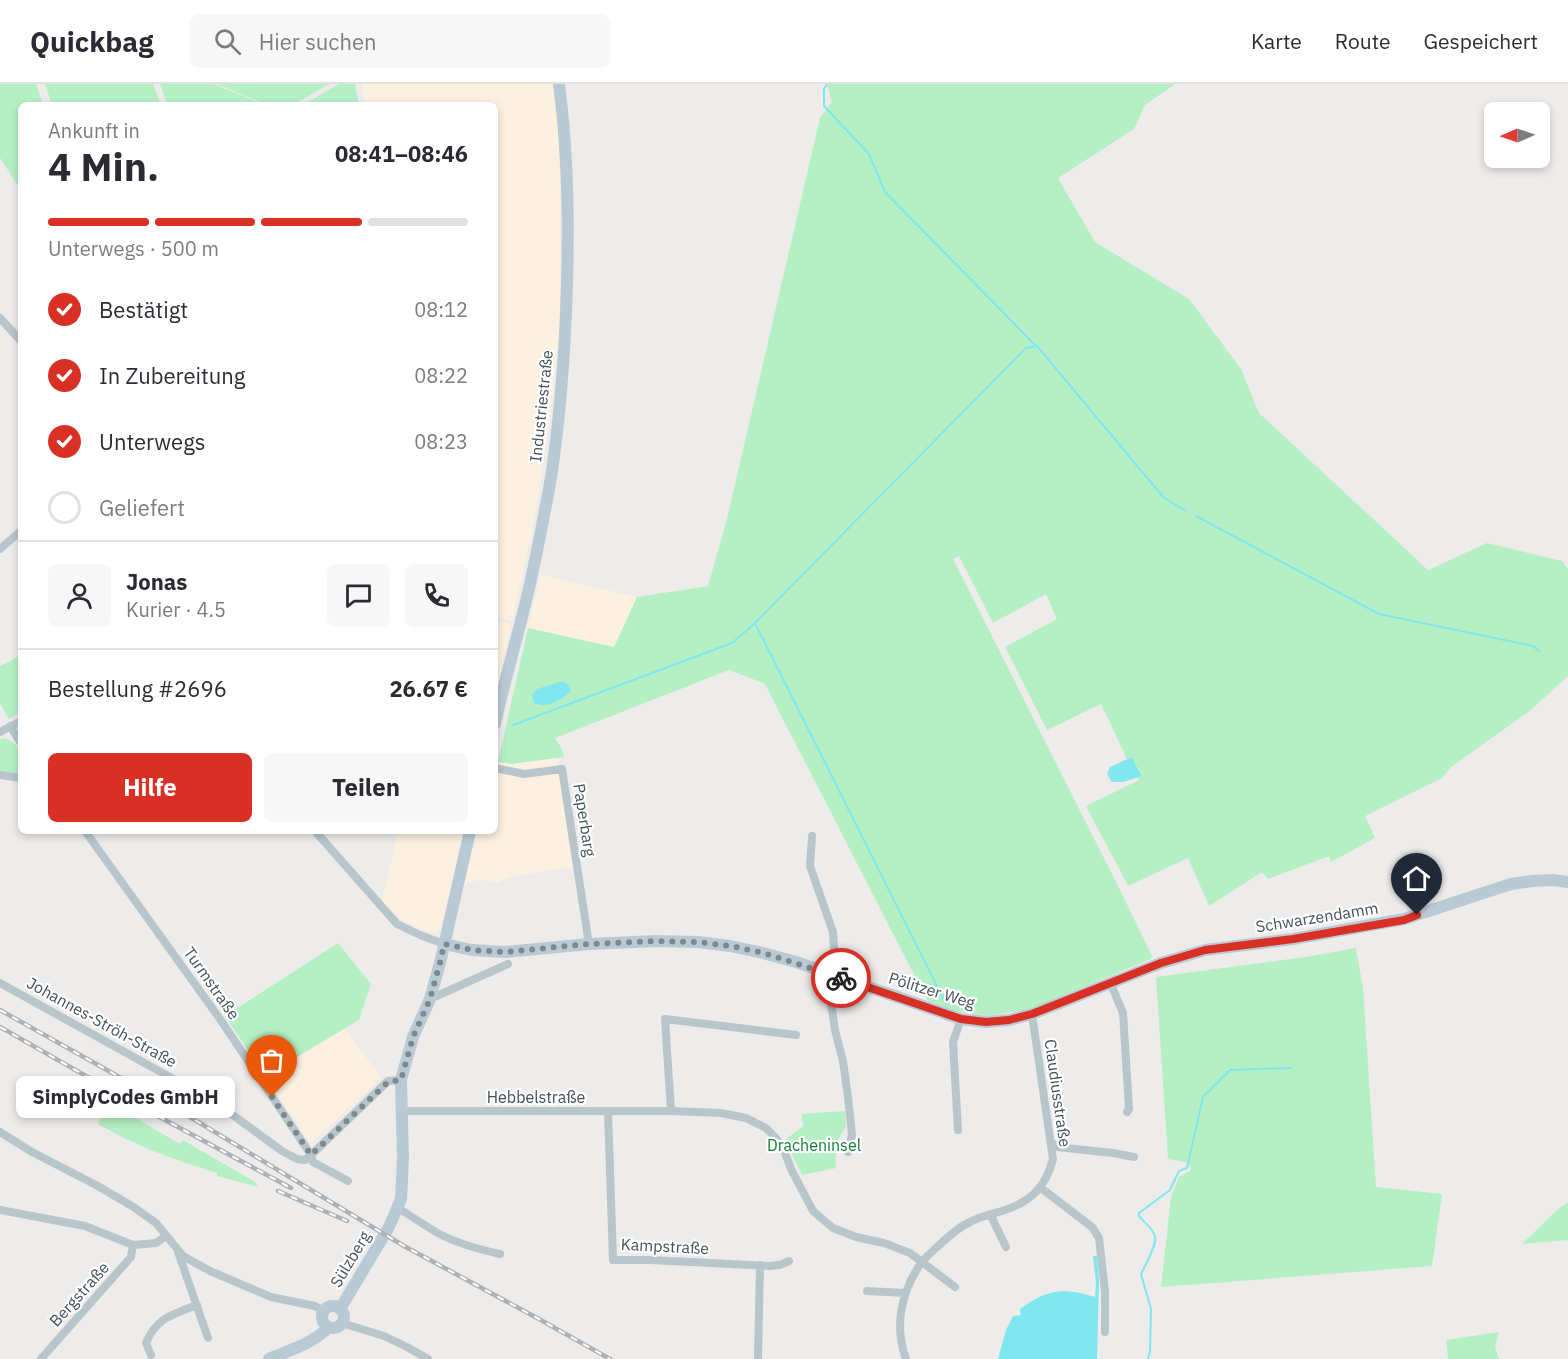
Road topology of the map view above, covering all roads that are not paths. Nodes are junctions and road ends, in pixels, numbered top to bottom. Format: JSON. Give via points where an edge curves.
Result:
{"nodes":[{"id":1,"x":559,"y":84,"type":"edge"},
{"id":2,"x":0,"y":318,"type":"edge"},
{"id":3,"x":18,"y":338,"type":"edge"},
{"id":4,"x":18,"y":533,"type":"edge"},
{"id":5,"x":2,"y":545,"type":"edge"},
{"id":6,"x":498,"y":712,"type":"edge"},
{"id":7,"x":18,"y":722,"type":"edge"},
{"id":8,"x":10,"y":726,"type":"junction"},
{"id":9,"x":0,"y":732,"type":"edge"},
{"id":10,"x":18,"y":738,"type":"edge"},
{"id":11,"x":498,"y":769,"type":"edge"},
{"id":12,"x":0,"y":775,"type":"edge"},
{"id":13,"x":18,"y":778,"type":"edge"},
{"id":14,"x":87,"y":834,"type":"edge"},
{"id":15,"x":318,"y":834,"type":"edge"},
{"id":16,"x":469,"y":834,"type":"edge"},
{"id":17,"x":812,"y":836,"type":"dead end"},
{"id":18,"x":1568,"y":882,"type":"edge"},
{"id":19,"x":444,"y":944,"type":"junction"},
{"id":20,"x":589,"y":944,"type":"junction"},
{"id":21,"x":1245,"y":945,"type":"joint"},
{"id":22,"x":508,"y":964,"type":"dead end"},
{"id":23,"x":833,"y":975,"type":"junction"},
{"id":24,"x":1110,"y":982,"type":"junction"},
{"id":25,"x":0,"y":983,"type":"edge"},
{"id":26,"x":430,"y":999,"type":"junction"},
{"id":27,"x":1032,"y":1014,"type":"junction"},
{"id":28,"x":961,"y":1019,"type":"junction"},
{"id":29,"x":796,"y":1035,"type":"dead end"},
{"id":30,"x":401,"y":1080,"type":"junction"},
{"id":31,"x":671,"y":1111,"type":"junction"},
{"id":32,"x":401,"y":1112,"type":"junction"},
{"id":33,"x":608,"y":1112,"type":"junction"},
{"id":34,"x":1127,"y":1113,"type":"dead end"},
{"id":35,"x":958,"y":1130,"type":"dead end"},
{"id":36,"x":0,"y":1132,"type":"edge"},
{"id":37,"x":1051,"y":1142,"type":"junction"},
{"id":38,"x":848,"y":1152,"type":"dead end"},
{"id":39,"x":311,"y":1155,"type":"junction"},
{"id":40,"x":1134,"y":1157,"type":"dead end"},
{"id":41,"x":348,"y":1181,"type":"dead end"},
{"id":42,"x":1041,"y":1188,"type":"junction"},
{"id":43,"x":398,"y":1208,"type":"junction"},
{"id":44,"x":0,"y":1212,"type":"edge"},
{"id":45,"x":990,"y":1214,"type":"junction"},
{"id":46,"x":166,"y":1236,"type":"junction"},
{"id":47,"x":133,"y":1245,"type":"junction"},
{"id":48,"x":1006,"y":1247,"type":"dead end"},
{"id":49,"x":178,"y":1252,"type":"junction"},
{"id":50,"x":500,"y":1254,"type":"dead end"},
{"id":51,"x":789,"y":1261,"type":"dead end"},
{"id":52,"x":922,"y":1262,"type":"junction"},
{"id":53,"x":760,"y":1265,"type":"junction"},
{"id":54,"x":955,"y":1287,"type":"dead end"},
{"id":55,"x":867,"y":1291,"type":"dead end"},
{"id":56,"x":905,"y":1293,"type":"junction"},
{"id":57,"x":197,"y":1305,"type":"junction"},
{"id":58,"x":340,"y":1309,"type":"junction"},
{"id":59,"x":324,"y":1311,"type":"junction"},
{"id":60,"x":342,"y":1323,"type":"junction"},
{"id":61,"x":329,"y":1327,"type":"junction"},
{"id":62,"x":1105,"y":1332,"type":"dead end"},
{"id":63,"x":208,"y":1338,"type":"dead end"},
{"id":64,"x":151,"y":1355,"type":"dead end"},
{"id":65,"x":41,"y":1359,"type":"edge"},
{"id":66,"x":269,"y":1359,"type":"edge"},
{"id":67,"x":428,"y":1359,"type":"edge"},
{"id":68,"x":758,"y":1359,"type":"edge"},
{"id":69,"x":906,"y":1359,"type":"edge"}],
"edges":[{"from":1,"to":6,"type":"main road","name":"Industriestraße","via":[[567,226],[562,388],[550,486]]},
{"from":2,"to":3,"type":"street"},
{"from":4,"to":5,"type":"street"},
{"from":7,"to":8,"type":"street"},
{"from":8,"to":9,"type":"street"},
{"from":8,"to":10,"type":"street"},
{"from":11,"to":20,"type":"street","name":"Paperbarg","via":[[524,774],[562,769]]},
{"from":12,"to":13,"type":"street"},
{"from":14,"to":39,"type":"street","name":"Turmstraße","via":[[220,1019]]},
{"from":15,"to":19,"type":"street","via":[[397,924]]},
{"from":16,"to":19,"type":"main road"},
{"from":17,"to":23,"type":"street","via":[[810,866],[833,932]]},
{"from":18,"to":21,"type":"main road","name":"Schwarzendamm","via":[[1532,880],[1511,884],[1404,920]]},
{"from":19,"to":20,"type":"main road","name":"Pölitzer Weg","via":[[505,952]]},
{"from":19,"to":26,"type":"main road"},
{"from":20,"to":23,"type":"main road","name":"Pölitzer Weg","via":[[656,941],[730,946]]},
{"from":21,"to":24,"type":"main road","name":"Pölitzer Weg","via":[[1205,950]]},
{"from":22,"to":26,"type":"street"},
{"from":23,"to":28,"type":"main road","name":"Pölitzer Weg"},
{"from":23,"to":38,"type":"street","via":[[831,1003],[852,1135]]},
{"from":24,"to":27,"type":"main road","name":"Pölitzer Weg"},
{"from":24,"to":34,"type":"street","via":[[1123,1012]]},
{"from":25,"to":39,"type":"street","name":"Johannes-Ströh-Straße","via":[[215,1102],[282,1151],[297,1159],[305,1160]]},
{"from":26,"to":30,"type":"main road","via":[[413,1037]]},
{"from":27,"to":28,"type":"main road","name":"Pölitzer Weg","via":[[986,1022]]},
{"from":27,"to":37,"type":"street","name":"Claudiusstraße"},
{"from":28,"to":35,"type":"street","via":[[953,1042]]},
{"from":29,"to":31,"type":"street","via":[[665,1019]]},
{"from":30,"to":32,"type":"main road"},
{"from":30,"to":39,"type":"street","via":[[388,1082]]},
{"from":31,"to":33,"type":"street","name":"Hebbelstraße"},
{"from":31,"to":52,"type":"street","name":"Hebbelstraße","via":[[722,1113],[758,1123],[784,1150],[813,1211],[833,1228],[856,1238],[884,1243]]},
{"from":32,"to":33,"type":"street","name":"Hebbelstraße"},
{"from":32,"to":43,"type":"main road","via":[[403,1160]]},
{"from":33,"to":53,"type":"street","name":"Kampstraße","via":[[613,1260]]},
{"from":36,"to":46,"type":"street","via":[[132,1206],[156,1223]]},
{"from":37,"to":40,"type":"street","via":[[1057,1147]]},
{"from":37,"to":42,"type":"street","name":"Claudiusstraße","via":[[1053,1160]]},
{"from":39,"to":41,"type":"street","name":"Turmstraße","via":[[313,1162]]},
{"from":42,"to":45,"type":"street","via":[[1032,1197]]},
{"from":42,"to":62,"type":"street","via":[[1092,1227],[1099,1238]]},
{"from":43,"to":50,"type":"street","via":[[444,1236]]},
{"from":43,"to":58,"type":"main road","name":"Sülzberg"},
{"from":44,"to":47,"type":"street","via":[[85,1226]]},
{"from":45,"to":48,"type":"street"},
{"from":45,"to":52,"type":"street","via":[[952,1232]]},
{"from":46,"to":47,"type":"street","via":[[156,1243]]},
{"from":46,"to":49,"type":"street"},
{"from":47,"to":65,"type":"street","name":"Bergstraße","via":[[131,1257]]},
{"from":49,"to":57,"type":"street"},
{"from":49,"to":59,"type":"street","via":[[236,1283]]},
{"from":51,"to":53,"type":"street","name":"Kampstraße"},
{"from":52,"to":54,"type":"street"},
{"from":52,"to":56,"type":"street"},
{"from":53,"to":68,"type":"street"},
{"from":55,"to":56,"type":"street"},
{"from":56,"to":69,"type":"street","via":[[900,1321]]},
{"from":57,"to":63,"type":"street"},
{"from":57,"to":64,"type":"street","via":[[162,1319],[150,1331],[146,1343]]},
{"from":58,"to":59,"type":"main road","name":"Sülzberg","via":[[333,1306]]},
{"from":58,"to":60,"type":"main road","name":"Sülzberg","via":[[344,1314]]},
{"from":59,"to":61,"type":"main road","via":[[322,1320]]},
{"from":60,"to":61,"type":"main road"},
{"from":60,"to":67,"type":"street","via":[[384,1336]]},
{"from":61,"to":66,"type":"main road","via":[[301,1347]]}]}
